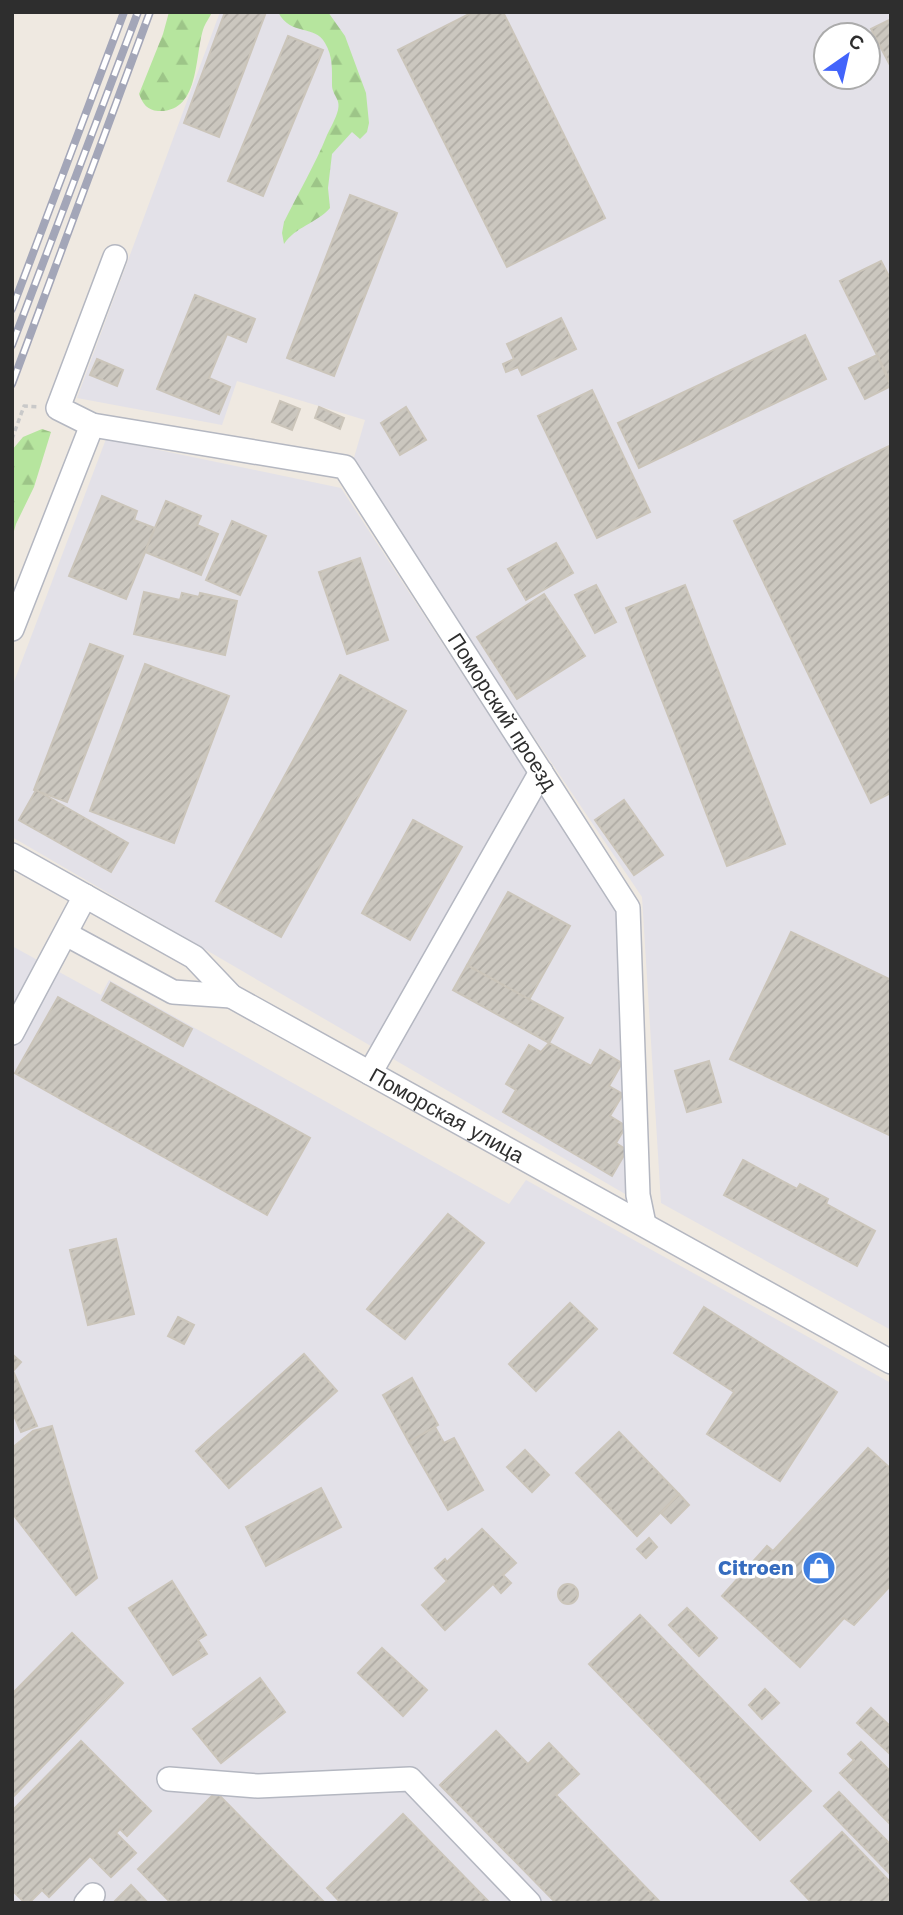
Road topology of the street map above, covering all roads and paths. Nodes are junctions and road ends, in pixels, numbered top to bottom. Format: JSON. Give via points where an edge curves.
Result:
{"nodes":[{"id":1,"x":115,"y":257,"type":"dead end"},
{"id":2,"x":58,"y":408,"type":"junction"},
{"id":3,"x":92,"y":425,"type":"junction"},
{"id":4,"x":12,"y":439,"type":"edge"},
{"id":5,"x":12,"y":629,"type":"edge"},
{"id":6,"x":541,"y":772,"type":"junction"},
{"id":7,"x":12,"y":855,"type":"edge"},
{"id":8,"x":85,"y":896,"type":"junction"},
{"id":9,"x":66,"y":934,"type":"junction"},
{"id":10,"x":231,"y":996,"type":"junction"},
{"id":11,"x":12,"y":1033,"type":"edge"},
{"id":12,"x":370,"y":1073,"type":"junction"},
{"id":13,"x":644,"y":1224,"type":"junction"},
{"id":14,"x":891,"y":1362,"type":"edge"},
{"id":15,"x":169,"y":1779,"type":"dead end"},
{"id":16,"x":530,"y":1903,"type":"edge"}],
"edges":[{"from":1,"to":2,"type":"street"},
{"from":2,"to":3,"type":"street","name":"Поморский проезд"},
{"from":2,"to":4,"type":"path","via":[[24,405]]},
{"from":3,"to":5,"type":"street"},
{"from":3,"to":6,"type":"street","name":"Поморский проезд","via":[[345,467]]},
{"from":6,"to":12,"type":"street"},
{"from":6,"to":13,"type":"street","name":"Поморский проезд","via":[[628,908],[638,1195]]},
{"from":7,"to":8,"type":"street","name":"Поморская улица"},
{"from":8,"to":9,"type":"street"},
{"from":8,"to":10,"type":"street","name":"Поморская улица","via":[[194,957]]},
{"from":9,"to":10,"type":"street","via":[[173,992]]},
{"from":9,"to":11,"type":"street"},
{"from":10,"to":12,"type":"street","name":"Поморская улица"},
{"from":12,"to":13,"type":"street","name":"Поморская улица"},
{"from":13,"to":14,"type":"street","name":"Поморская улица"},
{"from":15,"to":16,"type":"street","via":[[258,1786],[410,1779]]}]}
